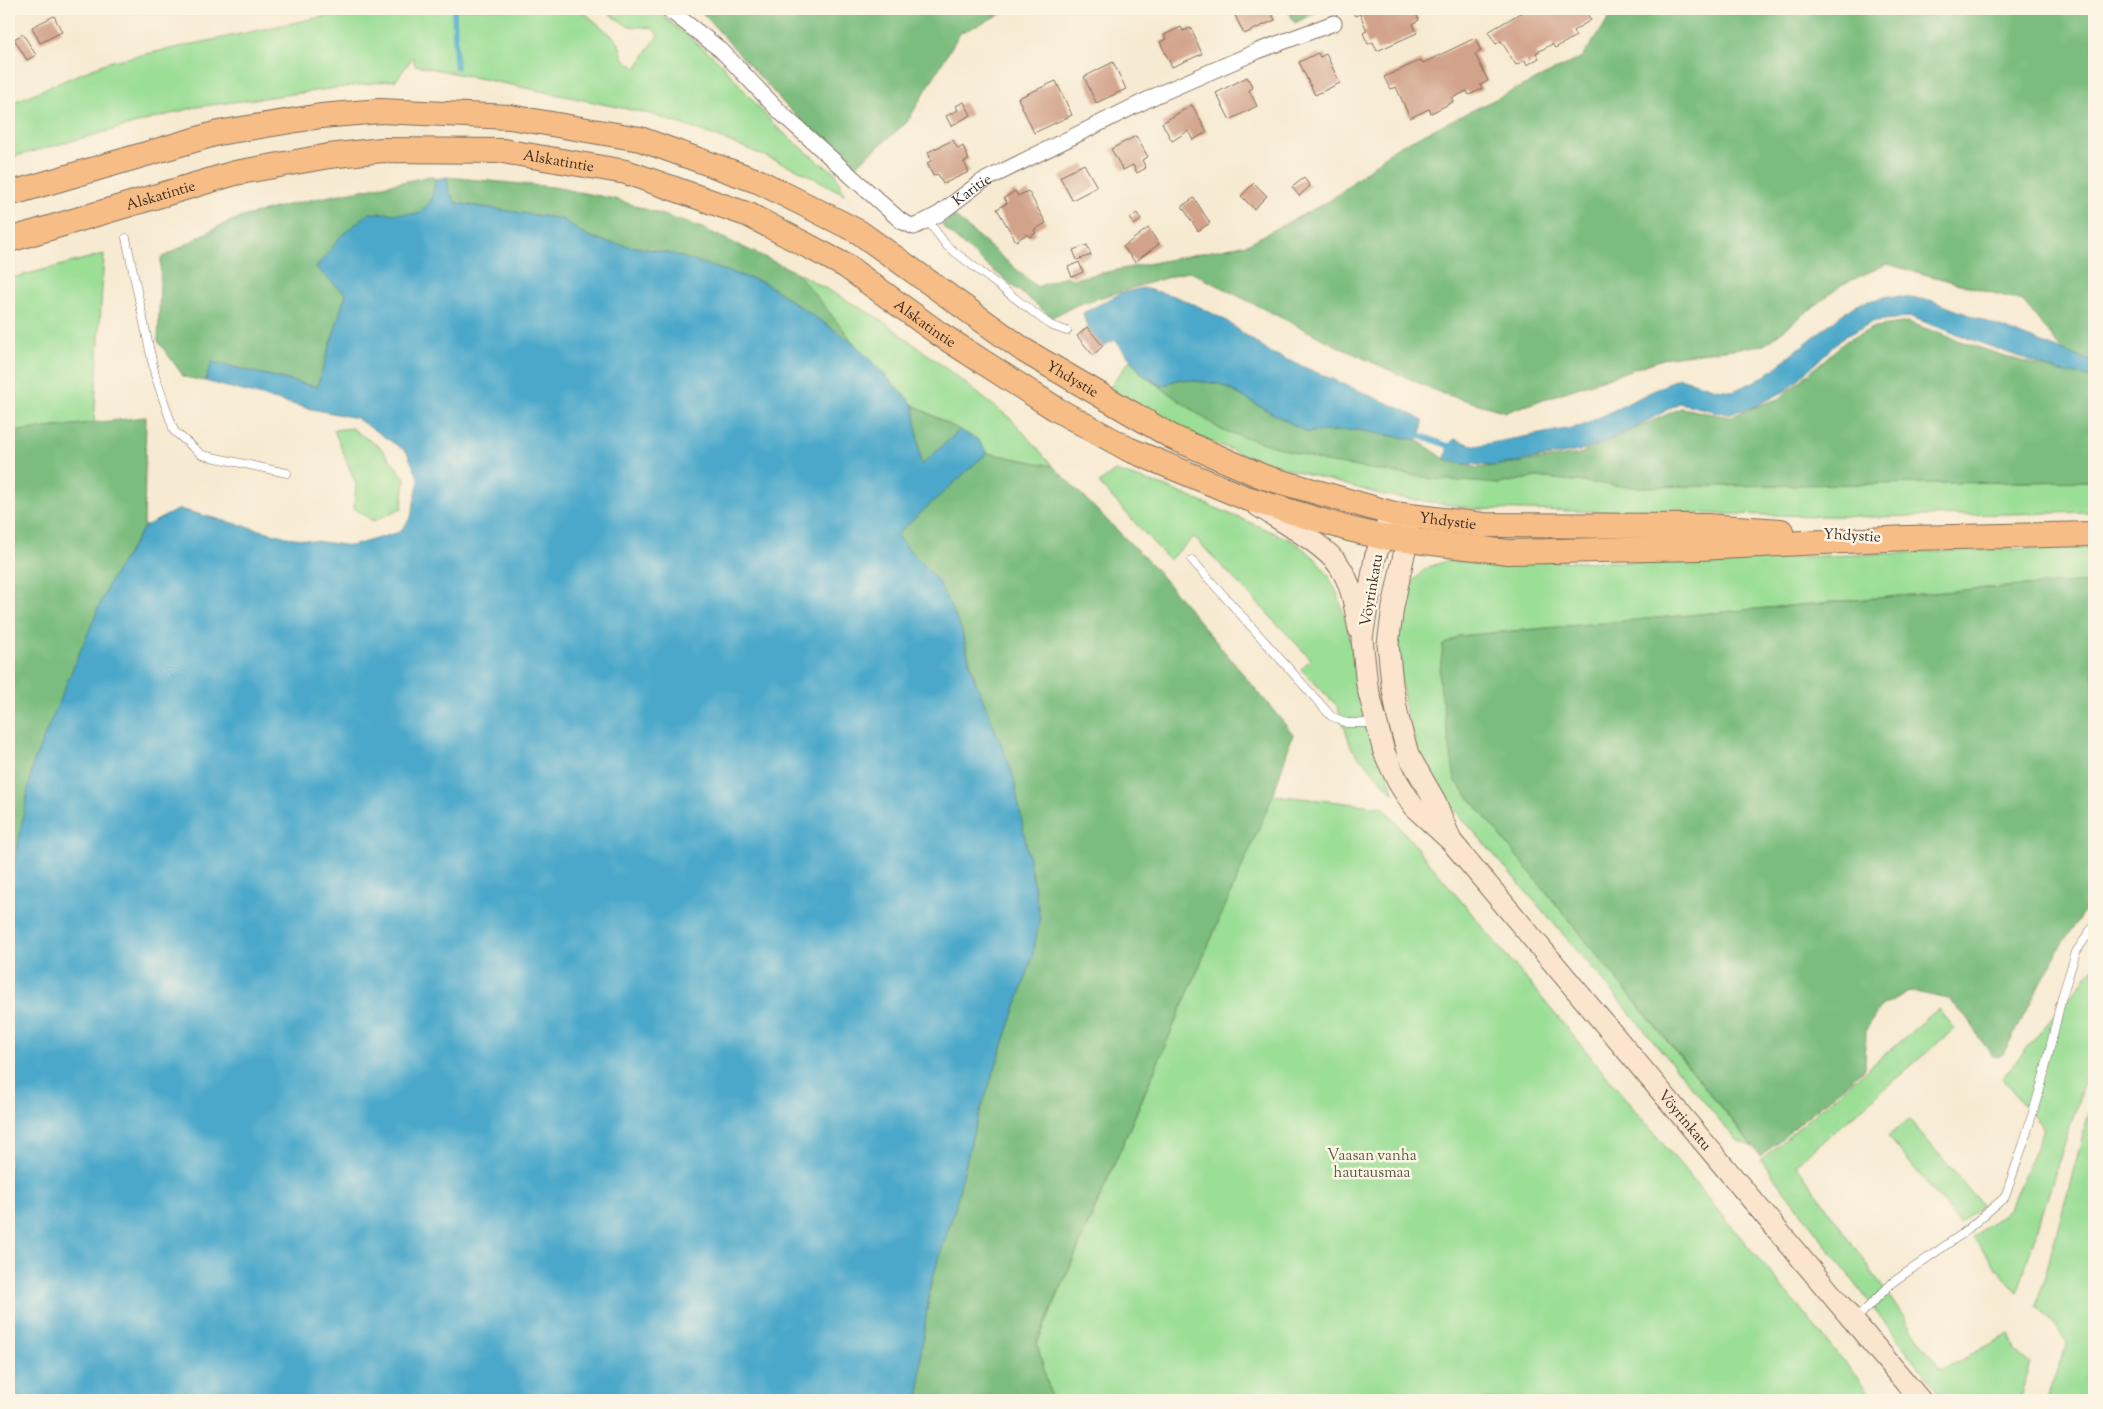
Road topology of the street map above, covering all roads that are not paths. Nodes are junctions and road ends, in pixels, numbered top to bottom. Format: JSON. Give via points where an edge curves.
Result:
{"nodes":[{"id":1,"x":668,"y":9,"type":"edge"},
{"id":2,"x":1334,"y":23,"type":"dead end"},
{"id":3,"x":9,"y":194,"type":"edge"},
{"id":4,"x":928,"y":221,"type":"junction"},
{"id":5,"x":126,"y":238,"type":"dead end"},
{"id":6,"x":9,"y":240,"type":"edge"},
{"id":7,"x":1067,"y":331,"type":"dead end"},
{"id":8,"x":1056,"y":410,"type":"joint"},
{"id":9,"x":287,"y":473,"type":"dead end"},
{"id":10,"x":1246,"y":498,"type":"junction"},
{"id":11,"x":1394,"y":514,"type":"junction"},
{"id":12,"x":2094,"y":534,"type":"edge"},
{"id":13,"x":1382,"y":537,"type":"junction"},
{"id":14,"x":1907,"y":538,"type":"junction"},
{"id":15,"x":1407,"y":540,"type":"junction"},
{"id":16,"x":1192,"y":560,"type":"dead end"},
{"id":17,"x":1362,"y":639,"type":"junction"},
{"id":18,"x":1387,"y":720,"type":"junction"},
{"id":19,"x":2094,"y":925,"type":"edge"},
{"id":20,"x":1854,"y":1320,"type":"junction"},
{"id":21,"x":1920,"y":1400,"type":"edge"}],
"edges":[{"from":1,"to":4,"type":"street","via":[[721,50],[781,113],[901,221],[914,227]]},
{"from":2,"to":4,"type":"street","name":"Karitie","via":[[1258,51],[1157,95],[981,182]]},
{"from":3,"to":11,"type":"main road","name":"Yhdystie","via":[[218,133],[321,116],[380,111],[510,117],[640,139],[760,182],[859,232],[1025,351],[1183,442],[1264,477]]},
{"from":4,"to":7,"type":"lane","via":[[947,246],[1050,325]]},
{"from":5,"to":9,"type":"lane","via":[[155,375],[174,431],[202,456]]},
{"from":6,"to":8,"type":"main road","name":"Alskatintie","via":[[244,171],[382,150],[503,151],[626,172],[749,215],[846,266],[938,333]]},
{"from":8,"to":10,"type":"main road","name":"Yhdystie","via":[[1128,449]]},
{"from":10,"to":13,"type":"main road","name":"Yhdystie"},
{"from":10,"to":17,"type":"main road","via":[[1339,565],[1349,585]]},
{"from":11,"to":13,"type":"main road","name":"Vöyrinkatu"},
{"from":11,"to":14,"type":"main road","name":"Yhdystie","via":[[1483,525],[1706,526]]},
{"from":11,"to":15,"type":"main road","via":[[1407,526]]},
{"from":12,"to":14,"type":"main road","name":"Yhdystie"},
{"from":13,"to":15,"type":"main road","name":"Yhdystie"},
{"from":13,"to":17,"type":"main road","name":"Vöyrinkatu","via":[[1375,558]]},
{"from":14,"to":15,"type":"main road","name":"Yhdystie","via":[[1699,548],[1508,552]]},
{"from":15,"to":18,"type":"main road","name":"Vöyrinkatu","via":[[1388,644],[1392,684]]},
{"from":16,"to":18,"type":"lane","via":[[1331,716],[1347,723]]},
{"from":17,"to":18,"type":"main road","name":"Vöyrinkatu","via":[[1367,686]]},
{"from":18,"to":20,"type":"main road","name":"Vöyrinkatu","via":[[1435,801],[1451,841]]},
{"from":19,"to":20,"type":"lane","via":[[2076,952],[2042,1082],[2004,1198],[1962,1234],[1893,1282]]},
{"from":20,"to":21,"type":"main road","name":"Vöyrinkatu"}]}
